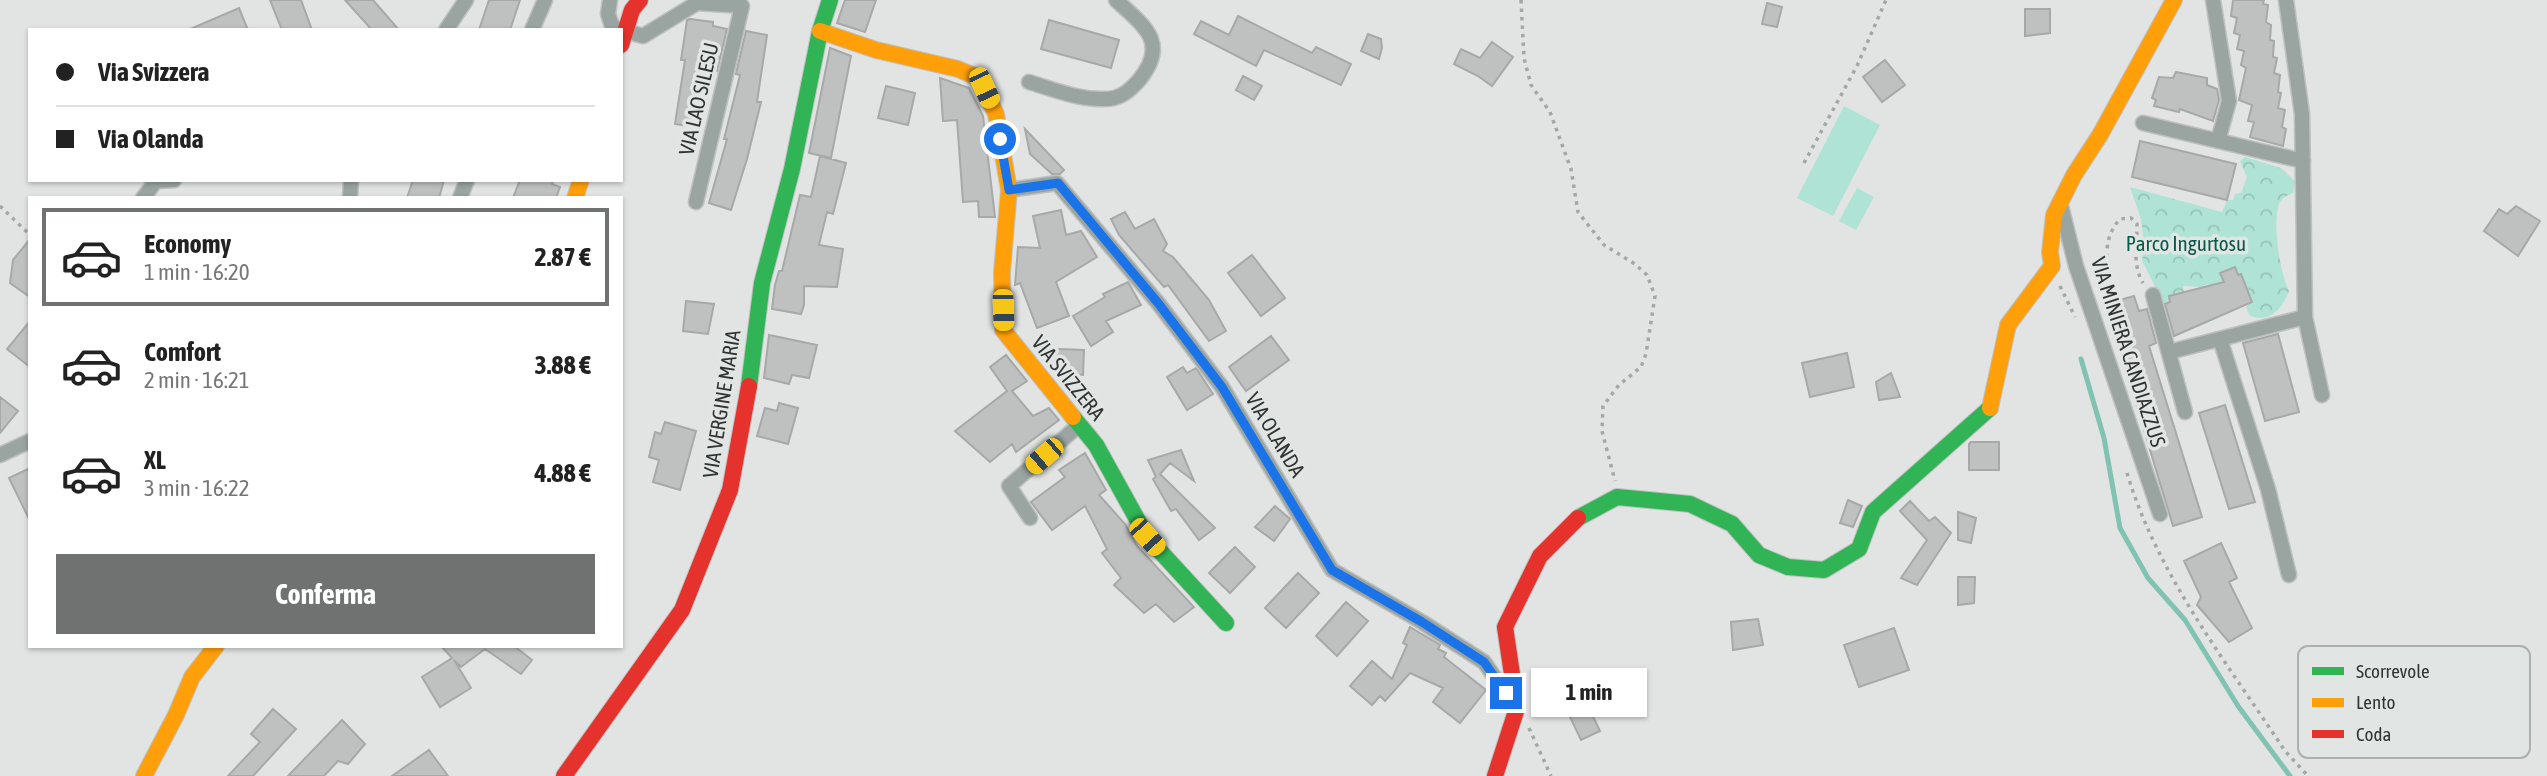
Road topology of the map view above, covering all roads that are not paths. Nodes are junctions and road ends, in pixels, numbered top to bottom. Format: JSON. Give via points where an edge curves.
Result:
{"nodes":[{"id":1,"x":466,"y":0,"type":"edge"},
{"id":2,"x":545,"y":0,"type":"edge"},
{"id":3,"x":610,"y":0,"type":"edge"},
{"id":4,"x":640,"y":0,"type":"edge"},
{"id":5,"x":830,"y":0,"type":"edge"},
{"id":6,"x":1116,"y":0,"type":"edge"},
{"id":7,"x":2174,"y":0,"type":"edge"},
{"id":8,"x":2213,"y":0,"type":"edge"},
{"id":9,"x":2286,"y":0,"type":"edge"},
{"id":10,"x":745,"y":3,"type":"edge"},
{"id":11,"x":447,"y":28,"type":"edge"},
{"id":12,"x":533,"y":28,"type":"edge"},
{"id":13,"x":614,"y":28,"type":"edge"},
{"id":14,"x":820,"y":31,"type":"junction"},
{"id":15,"x":623,"y":32,"type":"edge"},
{"id":16,"x":623,"y":34,"type":"edge"},
{"id":17,"x":1029,"y":82,"type":"dead end"},
{"id":18,"x":2143,"y":123,"type":"dead end"},
{"id":19,"x":2218,"y":141,"type":"junction"},
{"id":20,"x":2302,"y":161,"type":"junction"},
{"id":21,"x":155,"y":182,"type":"edge"},
{"id":22,"x":1009,"y":190,"type":"junction"},
{"id":23,"x":145,"y":196,"type":"edge"},
{"id":24,"x":696,"y":202,"type":"dead end"},
{"id":25,"x":2060,"y":202,"type":"junction"},
{"id":26,"x":2152,"y":295,"type":"road end"},
{"id":27,"x":2305,"y":317,"type":"junction"},
{"id":28,"x":2220,"y":339,"type":"junction"},
{"id":29,"x":2168,"y":352,"type":"junction"},
{"id":30,"x":2322,"y":395,"type":"dead end"},
{"id":31,"x":2185,"y":412,"type":"dead end"},
{"id":32,"x":1078,"y":426,"type":"junction"},
{"id":33,"x":28,"y":442,"type":"edge"},
{"id":34,"x":0,"y":455,"type":"edge"},
{"id":35,"x":2160,"y":514,"type":"dead end"},
{"id":36,"x":1030,"y":518,"type":"dead end"},
{"id":37,"x":2289,"y":575,"type":"dead end"},
{"id":38,"x":1226,"y":622,"type":"dead end"},
{"id":39,"x":214,"y":648,"type":"edge"},
{"id":40,"x":1517,"y":708,"type":"junction"},
{"id":41,"x":566,"y":775,"type":"edge"},
{"id":42,"x":144,"y":776,"type":"edge"},
{"id":43,"x":1495,"y":776,"type":"edge"}],
"edges":[{"from":1,"to":11,"type":"street"},
{"from":2,"to":12,"type":"street"},
{"from":3,"to":13,"type":"street","via":[[608,14]]},
{"from":4,"to":15,"type":"street"},
{"from":5,"to":14,"type":"street","name":"VIA VERGINE MARIA"},
{"from":6,"to":17,"type":"street","via":[[1148,31],[1154,48],[1152,64],[1135,86],[1117,97],[1100,99]]},
{"from":7,"to":25,"type":"street"},
{"from":8,"to":19,"type":"street","via":[[2228,101]]},
{"from":9,"to":20,"type":"street","via":[[2302,114]]},
{"from":10,"to":16,"type":"street","name":"VIA LAO SILESU","via":[[697,3],[643,36]]},
{"from":10,"to":24,"type":"street","name":"VIA LAO SILESU"},
{"from":14,"to":22,"type":"street","name":"VIA SVIZZERA","via":[[979,78],[996,114]]},
{"from":14,"to":41,"type":"street","name":"VIA VERGINE MARIA","via":[[792,169],[762,283],[730,490],[682,610]]},
{"from":18,"to":19,"type":"street"},
{"from":19,"to":20,"type":"street"},
{"from":20,"to":27,"type":"street"},
{"from":21,"to":23,"type":"street"},
{"from":22,"to":32,"type":"street","name":"VIA SVIZZERA","via":[[1003,330]]},
{"from":22,"to":40,"type":"street","name":"VIA OLANDA","via":[[1058,183],[1222,387],[1332,570],[1484,662]]},
{"from":25,"to":35,"type":"street","name":"VIA MINIERA CANDIAZZUS","via":[[2085,293]]},
{"from":25,"to":40,"type":"street","via":[[2054,215],[2052,266],[2008,325],[1990,408],[1873,512],[1859,549],[1824,570],[1788,567],[1759,555],[1732,524],[1689,504],[1617,497],[1576,519],[1539,556],[1505,627]]},
{"from":26,"to":29,"type":"street"},
{"from":27,"to":28,"type":"street"},
{"from":27,"to":30,"type":"street"},
{"from":28,"to":29,"type":"street"},
{"from":28,"to":37,"type":"street","via":[[2268,489]]},
{"from":29,"to":31,"type":"street"},
{"from":32,"to":36,"type":"street","via":[[1009,486]]},
{"from":32,"to":38,"type":"street","name":"VIA SVIZZERA","via":[[1096,445],[1147,537]]},
{"from":33,"to":34,"type":"street"},
{"from":39,"to":42,"type":"street","via":[[192,677]]},
{"from":40,"to":43,"type":"street"}]}
